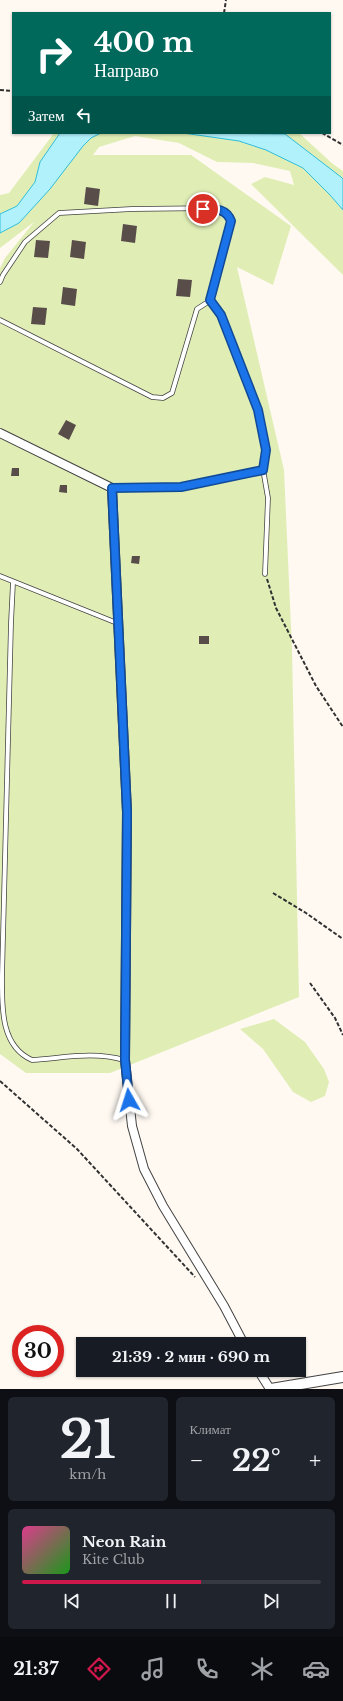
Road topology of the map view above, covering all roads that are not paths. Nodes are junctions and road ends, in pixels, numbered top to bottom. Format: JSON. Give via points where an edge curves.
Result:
{"nodes":[{"id":1,"x":0,"y":282,"type":"edge"},
{"id":2,"x":210,"y":300,"type":"junction"},
{"id":3,"x":0,"y":320,"type":"edge"},
{"id":4,"x":0,"y":433,"type":"edge"},
{"id":5,"x":263,"y":470,"type":"junction"},
{"id":6,"x":112,"y":488,"type":"junction"},
{"id":7,"x":265,"y":574,"type":"road end"},
{"id":8,"x":0,"y":576,"type":"edge"},
{"id":9,"x":13,"y":582,"type":"junction"},
{"id":10,"x":117,"y":623,"type":"junction"},
{"id":11,"x":125,"y":1060,"type":"junction"},
{"id":12,"x":240,"y":1337,"type":"edge"},
{"id":13,"x":262,"y":1377,"type":"edge"},
{"id":14,"x":343,"y":1377,"type":"edge"},
{"id":15,"x":270,"y":1389,"type":"edge"}],
"edges":[{"from":1,"to":2,"type":"lane","via":[[25,242],[59,214],[218,208],[228,214],[231,221]]},
{"from":2,"to":3,"type":"lane","via":[[197,310],[172,394],[163,398],[152,397]]},
{"from":2,"to":5,"type":"lane","via":[[221,315],[258,410],[266,450]]},
{"from":4,"to":6,"type":"street"},
{"from":5,"to":6,"type":"lane","via":[[181,487]]},
{"from":5,"to":7,"type":"lane","via":[[268,498]]},
{"from":6,"to":10,"type":"street"},
{"from":8,"to":9,"type":"lane"},
{"from":9,"to":10,"type":"lane"},
{"from":9,"to":11,"type":"lane","via":[[2,976],[2,1007],[8,1039],[14,1048],[32,1060],[96,1054]]},
{"from":10,"to":11,"type":"street","via":[[127,812]]},
{"from":11,"to":12,"type":"street","via":[[132,1126],[144,1169]]},
{"from":13,"to":15,"type":"street"},
{"from":14,"to":15,"type":"street"}]}
